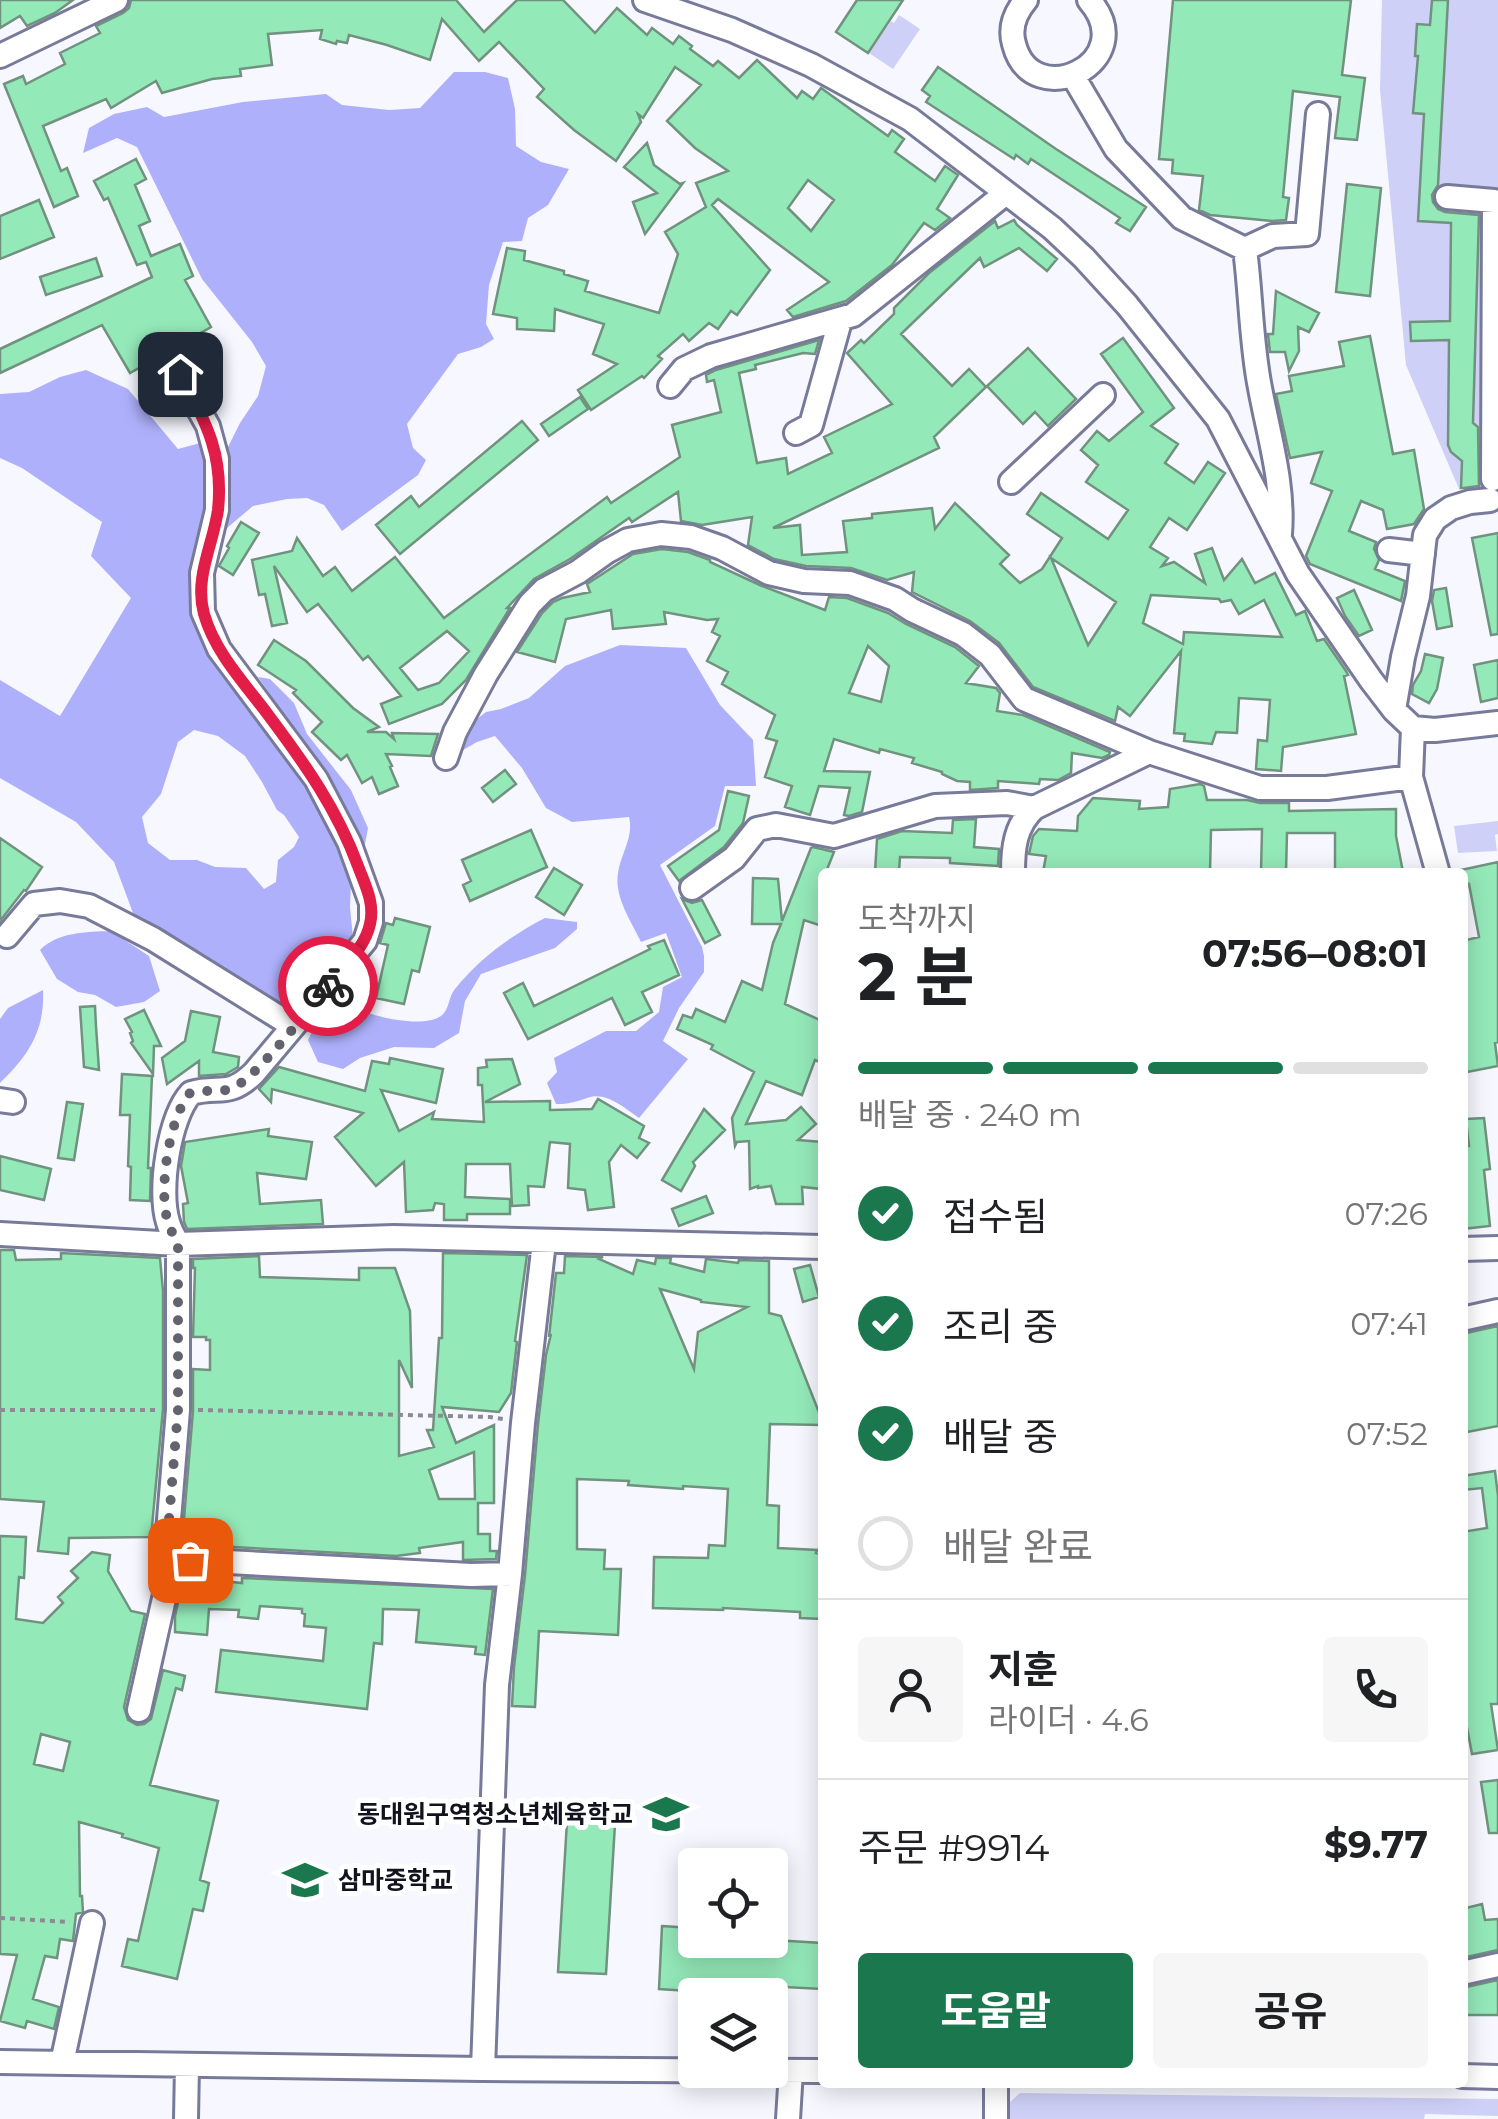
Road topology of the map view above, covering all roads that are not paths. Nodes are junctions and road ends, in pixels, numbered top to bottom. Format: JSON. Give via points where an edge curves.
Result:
{"nodes":[{"id":1,"x":116,"y":0,"type":"edge"},
{"id":2,"x":644,"y":0,"type":"edge"},
{"id":3,"x":1026,"y":0,"type":"edge"},
{"id":4,"x":1089,"y":0,"type":"edge"},
{"id":5,"x":0,"y":56,"type":"edge"},
{"id":6,"x":1073,"y":76,"type":"junction"},
{"id":7,"x":1318,"y":114,"type":"dead end"},
{"id":8,"x":1006,"y":192,"type":"junction"},
{"id":9,"x":1447,"y":197,"type":"dead end"},
{"id":10,"x":1246,"y":249,"type":"junction"},
{"id":11,"x":840,"y":320,"type":"junction"},
{"id":12,"x":180,"y":374,"type":"dead end"},
{"id":13,"x":670,"y":386,"type":"dead end"},
{"id":14,"x":1102,"y":395,"type":"dead end"},
{"id":15,"x":796,"y":433,"type":"dead end"},
{"id":16,"x":1011,"y":482,"type":"dead end"},
{"id":17,"x":1280,"y":537,"type":"junction"},
{"id":18,"x":1389,"y":550,"type":"dead end"},
{"id":19,"x":1423,"y":554,"type":"junction"},
{"id":20,"x":1394,"y":710,"type":"junction"},
{"id":21,"x":1498,"y":724,"type":"edge"},
{"id":22,"x":1413,"y":728,"type":"junction"},
{"id":23,"x":1149,"y":752,"type":"junction"},
{"id":24,"x":446,"y":758,"type":"dead end"},
{"id":25,"x":1411,"y":777,"type":"junction"},
{"id":26,"x":1034,"y":808,"type":"junction"},
{"id":27,"x":1013,"y":868,"type":"edge"},
{"id":28,"x":1436,"y":868,"type":"edge"},
{"id":29,"x":692,"y":888,"type":"dead end"},
{"id":30,"x":7,"y":936,"type":"dead end"},
{"id":31,"x":294,"y":1026,"type":"junction"},
{"id":32,"x":0,"y":1234,"type":"edge"},
{"id":33,"x":544,"y":1242,"type":"junction"},
{"id":34,"x":178,"y":1244,"type":"junction"},
{"id":35,"x":818,"y":1247,"type":"edge"},
{"id":36,"x":1468,"y":1248,"type":"edge"},
{"id":37,"x":1498,"y":1248,"type":"edge"},
{"id":38,"x":1498,"y":1311,"type":"edge"},
{"id":39,"x":1468,"y":1318,"type":"edge"},
{"id":40,"x":174,"y":1554,"type":"junction"},
{"id":41,"x":510,"y":1574,"type":"junction"},
{"id":42,"x":139,"y":1710,"type":"dead end"},
{"id":43,"x":92,"y":1923,"type":"road end"},
{"id":44,"x":1498,"y":1965,"type":"edge"},
{"id":45,"x":1468,"y":1972,"type":"edge"},
{"id":46,"x":0,"y":2062,"type":"edge"},
{"id":47,"x":62,"y":2063,"type":"junction"},
{"id":48,"x":187,"y":2065,"type":"junction"},
{"id":49,"x":483,"y":2069,"type":"junction"},
{"id":50,"x":792,"y":2070,"type":"junction"},
{"id":51,"x":818,"y":2071,"type":"edge"},
{"id":52,"x":1468,"y":2076,"type":"edge"},
{"id":53,"x":1498,"y":2076,"type":"edge"},
{"id":54,"x":996,"y":2088,"type":"edge"},
{"id":55,"x":186,"y":2119,"type":"edge"},
{"id":56,"x":788,"y":2119,"type":"edge"},
{"id":57,"x":996,"y":2119,"type":"edge"}],
"edges":[{"from":1,"to":5,"type":"street"},
{"from":2,"to":8,"type":"street","via":[[811,64],[910,119]]},
{"from":3,"to":6,"type":"street","via":[[1013,21],[1017,53],[1040,75]]},
{"from":4,"to":6,"type":"street","via":[[1102,22],[1102,45]]},
{"from":6,"to":10,"type":"street","via":[[1116,150],[1182,218]]},
{"from":7,"to":10,"type":"street","via":[[1307,234],[1273,236]]},
{"from":8,"to":11,"type":"street"},
{"from":8,"to":17,"type":"street","via":[[1084,258],[1195,390],[1218,419]]},
{"from":9,"to":19,"type":"street","via":[[1494,200],[1491,490],[1435,519]]},
{"from":10,"to":17,"type":"street","via":[[1259,384],[1282,510]]},
{"from":11,"to":13,"type":"street","via":[[710,356],[684,369]]},
{"from":11,"to":15,"type":"street","via":[[811,425]]},
{"from":12,"to":31,"type":"street","via":[[218,459],[203,612],[219,649],[316,779],[372,903],[365,941]]},
{"from":14,"to":16,"type":"street"},
{"from":17,"to":20,"type":"street","via":[[1298,574]]},
{"from":18,"to":19,"type":"street"},
{"from":19,"to":20,"type":"street"},
{"from":20,"to":22,"type":"street"},
{"from":21,"to":22,"type":"street"},
{"from":22,"to":25,"type":"street"},
{"from":23,"to":24,"type":"street","via":[[1024,699],[990,655],[896,599],[850,583],[769,573],[722,548],[661,534],[628,540],[530,604],[486,674]]},
{"from":23,"to":25,"type":"street","via":[[1260,788]]},
{"from":23,"to":26,"type":"street"},
{"from":25,"to":28,"type":"street"},
{"from":26,"to":27,"type":"street","via":[[1016,834]]},
{"from":26,"to":29,"type":"street","via":[[1007,802],[935,806],[834,836],[776,825],[756,829],[734,858]]},
{"from":30,"to":31,"type":"street","via":[[34,904],[89,906]]},
{"from":31,"to":34,"type":"street","via":[[242,1084],[190,1093],[180,1109],[165,1176],[166,1220]]},
{"from":32,"to":34,"type":"street"},
{"from":33,"to":34,"type":"street","via":[[394,1237]]},
{"from":33,"to":35,"type":"street"},
{"from":33,"to":41,"type":"street"},
{"from":34,"to":40,"type":"street","via":[[178,1410],[168,1532]]},
{"from":36,"to":37,"type":"street"},
{"from":38,"to":39,"type":"street"},
{"from":40,"to":41,"type":"street","via":[[190,1560]]},
{"from":40,"to":42,"type":"street"},
{"from":41,"to":49,"type":"street","via":[[496,1685]]},
{"from":43,"to":47,"type":"street"},
{"from":44,"to":45,"type":"street"},
{"from":46,"to":47,"type":"street"},
{"from":47,"to":48,"type":"street"},
{"from":48,"to":49,"type":"street"},
{"from":48,"to":55,"type":"street"},
{"from":49,"to":50,"type":"street"},
{"from":50,"to":51,"type":"street"},
{"from":50,"to":56,"type":"street"},
{"from":52,"to":53,"type":"street"},
{"from":54,"to":57,"type":"street"}]}
